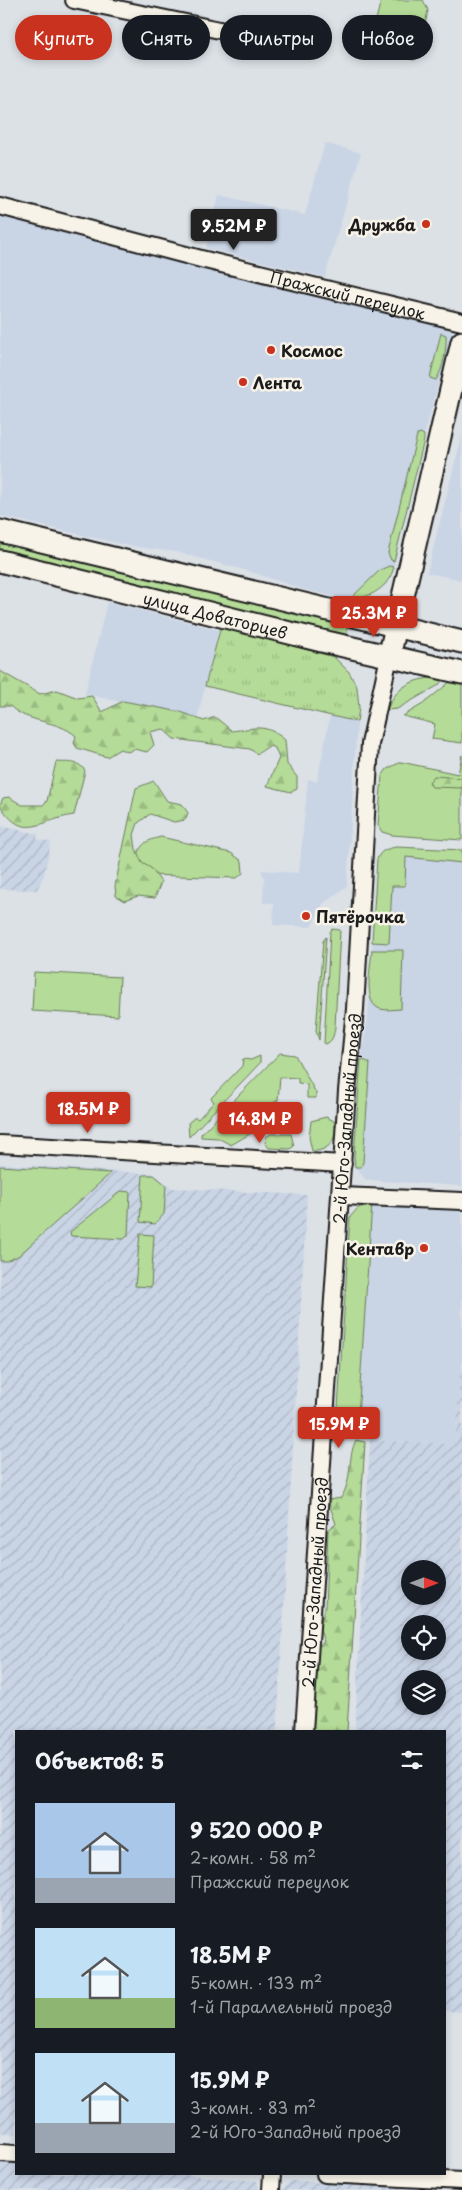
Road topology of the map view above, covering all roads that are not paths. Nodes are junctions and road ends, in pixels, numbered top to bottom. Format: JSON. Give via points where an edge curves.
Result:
{"nodes":[{"id":1,"x":74,"y":0,"type":"edge"},
{"id":2,"x":146,"y":7,"type":"edge"},
{"id":3,"x":220,"y":28,"type":"edge"},
{"id":4,"x":0,"y":206,"type":"edge"},
{"id":5,"x":462,"y":322,"type":"edge"},
{"id":6,"x":462,"y":342,"type":"edge"},
{"id":7,"x":0,"y":531,"type":"edge"},
{"id":8,"x":0,"y":561,"type":"edge"},
{"id":9,"x":396,"y":627,"type":"junction"},
{"id":10,"x":462,"y":642,"type":"edge"},
{"id":11,"x":389,"y":657,"type":"junction"},
{"id":12,"x":462,"y":674,"type":"edge"},
{"id":13,"x":0,"y":1144,"type":"edge"},
{"id":14,"x":343,"y":1164,"type":"junction"},
{"id":15,"x":341,"y":1196,"type":"junction"},
{"id":16,"x":462,"y":1200,"type":"edge"},
{"id":17,"x":304,"y":1730,"type":"edge"},
{"id":18,"x":0,"y":2153,"type":"edge"},
{"id":19,"x":15,"y":2154,"type":"edge"},
{"id":20,"x":272,"y":2175,"type":"edge"},
{"id":21,"x":345,"y":2175,"type":"edge"},
{"id":22,"x":462,"y":2181,"type":"edge"},
{"id":23,"x":271,"y":2190,"type":"edge"}],
"edges":[{"from":1,"to":2,"type":"street"},
{"from":2,"to":3,"type":"street"},
{"from":4,"to":5,"type":"street","name":"Пражский переулок"},
{"from":6,"to":9,"type":"main road"},
{"from":7,"to":9,"type":"main road","name":"улица Доваторцев"},
{"from":8,"to":11,"type":"main road","name":"улица Доваторцев"},
{"from":9,"to":10,"type":"main road","name":"улица Доваторцев"},
{"from":9,"to":11,"type":"main road"},
{"from":11,"to":12,"type":"main road","name":"улица Доваторцев"},
{"from":11,"to":14,"type":"street","name":"2-й Юго-Западный проезд","via":[[370,744]]},
{"from":13,"to":14,"type":"street"},
{"from":14,"to":15,"type":"street","name":"2-й Юго-Западный проезд"},
{"from":15,"to":16,"type":"street"},
{"from":15,"to":17,"type":"street","name":"2-й Юго-Западный проезд"},
{"from":18,"to":19,"type":"street"},
{"from":20,"to":23,"type":"street"},
{"from":21,"to":22,"type":"street"}]}
